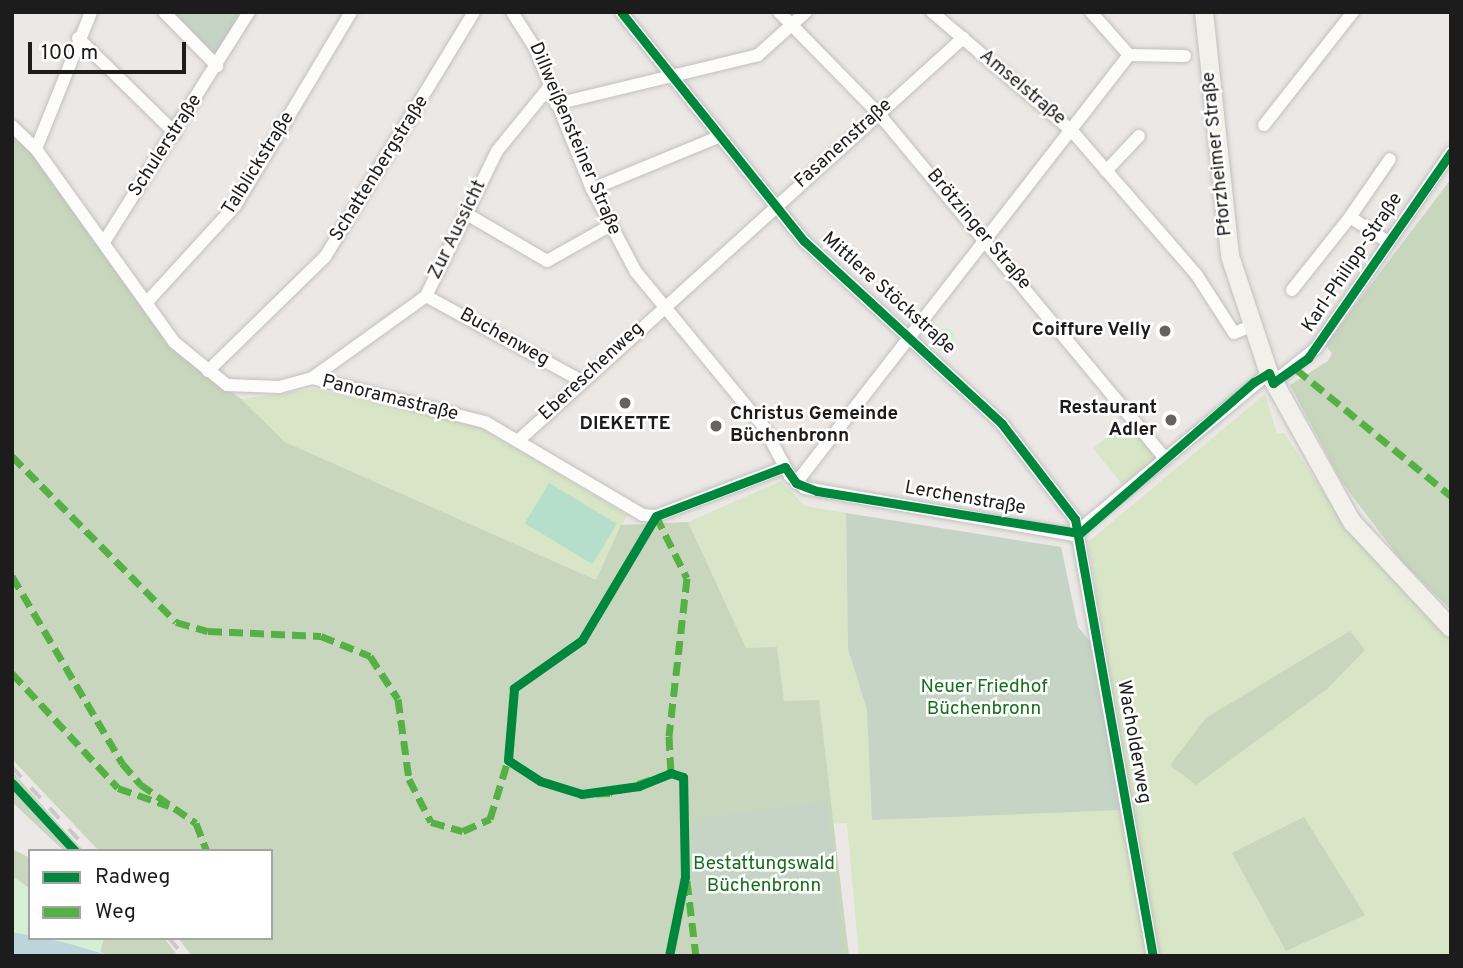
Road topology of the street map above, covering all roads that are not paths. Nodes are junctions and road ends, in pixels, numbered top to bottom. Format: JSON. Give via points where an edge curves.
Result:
{"nodes":[{"id":1,"x":90,"y":12,"type":"edge"},
{"id":2,"x":164,"y":12,"type":"edge"},
{"id":3,"x":248,"y":12,"type":"edge"},
{"id":4,"x":351,"y":12,"type":"edge"},
{"id":5,"x":474,"y":12,"type":"edge"},
{"id":6,"x":512,"y":12,"type":"edge"},
{"id":7,"x":621,"y":12,"type":"edge"},
{"id":8,"x":779,"y":12,"type":"edge"},
{"id":9,"x":806,"y":12,"type":"edge"},
{"id":10,"x":932,"y":12,"type":"edge"},
{"id":11,"x":1204,"y":12,"type":"edge"},
{"id":12,"x":1353,"y":12,"type":"edge"},
{"id":13,"x":1099,"y":15,"type":"edge"},
{"id":14,"x":791,"y":26,"type":"junction"},
{"id":15,"x":78,"y":38,"type":"junction"},
{"id":16,"x":962,"y":38,"type":"junction"},
{"id":17,"x":1129,"y":55,"type":"junction"},
{"id":18,"x":1185,"y":56,"type":"dead end"},
{"id":19,"x":217,"y":66,"type":"junction"},
{"id":20,"x":668,"y":72,"type":"junction"},
{"id":21,"x":550,"y":86,"type":"junction"},
{"id":22,"x":556,"y":103,"type":"junction"},
{"id":23,"x":879,"y":114,"type":"junction"},
{"id":24,"x":1264,"y":125,"type":"dead end"},
{"id":25,"x":12,"y":127,"type":"edge"},
{"id":26,"x":1072,"y":131,"type":"junction"},
{"id":27,"x":175,"y":133,"type":"junction"},
{"id":28,"x":1139,"y":136,"type":"dead end"},
{"id":29,"x":716,"y":138,"type":"junction"},
{"id":30,"x":36,"y":149,"type":"junction"},
{"id":31,"x":1451,"y":152,"type":"edge"},
{"id":32,"x":1390,"y":159,"type":"dead end"},
{"id":33,"x":1106,"y":171,"type":"junction"},
{"id":34,"x":592,"y":190,"type":"junction"},
{"id":35,"x":774,"y":207,"type":"junction"},
{"id":36,"x":465,"y":213,"type":"junction"},
{"id":37,"x":1350,"y":217,"type":"junction"},
{"id":38,"x":609,"y":226,"type":"junction"},
{"id":39,"x":988,"y":240,"type":"junction"},
{"id":40,"x":104,"y":242,"type":"junction"},
{"id":41,"x":1388,"y":242,"type":"junction"},
{"id":42,"x":1292,"y":290,"type":"dead end"},
{"id":43,"x":426,"y":296,"type":"junction"},
{"id":44,"x":147,"y":302,"type":"junction"},
{"id":45,"x":664,"y":306,"type":"junction"},
{"id":46,"x":1251,"y":327,"type":"junction"},
{"id":47,"x":909,"y":340,"type":"junction"},
{"id":48,"x":208,"y":371,"type":"junction"},
{"id":49,"x":312,"y":378,"type":"junction"},
{"id":50,"x":1271,"y":378,"type":"junction"},
{"id":51,"x":582,"y":381,"type":"junction"},
{"id":52,"x":520,"y":439,"type":"junction"},
{"id":53,"x":1165,"y":458,"type":"junction"},
{"id":54,"x":785,"y":467,"type":"junction"},
{"id":55,"x":796,"y":483,"type":"junction"},
{"id":56,"x":1080,"y":533,"type":"junction"},
{"id":57,"x":1451,"y":628,"type":"edge"},
{"id":58,"x":1153,"y":956,"type":"edge"}],
"edges":[{"from":1,"to":15,"type":"street"},
{"from":2,"to":19,"type":"street"},
{"from":3,"to":19,"type":"street","name":"Schulerstraße"},
{"from":4,"to":44,"type":"street","name":"Talblickstraße","via":[[235,206]]},
{"from":5,"to":48,"type":"street","name":"Schattenbergstraße","via":[[325,257]]},
{"from":6,"to":21,"type":"street","name":"Dillweißensteiner Straße"},
{"from":7,"to":20,"type":"street","name":"Mittlere Stöckstraße"},
{"from":8,"to":14,"type":"street","name":"Brötzinger Straße"},
{"from":9,"to":14,"type":"street"},
{"from":10,"to":16,"type":"street","name":"Amselstraße"},
{"from":11,"to":46,"type":"main road","name":"Pforzheimer Straße","via":[[1219,191]]},
{"from":12,"to":24,"type":"street"},
{"from":13,"to":17,"type":"street"},
{"from":14,"to":20,"type":"street","via":[[758,55]]},
{"from":14,"to":23,"type":"street","name":"Brötzinger Straße"},
{"from":15,"to":27,"type":"street"},
{"from":15,"to":30,"type":"street"},
{"from":16,"to":23,"type":"street","name":"Fasanenstraße"},
{"from":16,"to":26,"type":"street","name":"Amselstraße"},
{"from":17,"to":18,"type":"street"},
{"from":17,"to":26,"type":"street"},
{"from":19,"to":27,"type":"street","name":"Schulerstraße"},
{"from":20,"to":22,"type":"street"},
{"from":20,"to":29,"type":"street","name":"Mittlere Stöckstraße"},
{"from":21,"to":22,"type":"street","name":"Dillweißensteiner Straße"},
{"from":21,"to":36,"type":"street","name":"Zur Aussicht","via":[[496,151]]},
{"from":22,"to":34,"type":"street","name":"Dillweißensteiner Straße"},
{"from":23,"to":35,"type":"street","name":"Fasanenstraße"},
{"from":23,"to":39,"type":"street","name":"Brötzinger Straße"},
{"from":25,"to":30,"type":"street","name":"Panoramastraße"},
{"from":26,"to":33,"type":"street","name":"Amselstraße"},
{"from":26,"to":39,"type":"street"},
{"from":27,"to":40,"type":"street","name":"Schulerstraße"},
{"from":28,"to":33,"type":"street"},
{"from":29,"to":34,"type":"street"},
{"from":29,"to":35,"type":"street","name":"Mittlere Stöckstraße"},
{"from":30,"to":40,"type":"street","name":"Panoramastraße"},
{"from":31,"to":41,"type":"street","name":"Karl-Philipp-Straße"},
{"from":32,"to":37,"type":"street","name":"Karl-Philipp-Straße"},
{"from":33,"to":46,"type":"street","name":"Amselstraße","via":[[1196,274],[1234,333]]},
{"from":34,"to":38,"type":"street","name":"Dillweißensteiner Straße"},
{"from":35,"to":45,"type":"street","name":"Fasanenstraße"},
{"from":35,"to":47,"type":"street","name":"Mittlere Stöckstraße","via":[[834,274]]},
{"from":36,"to":38,"type":"street","via":[[547,261]]},
{"from":36,"to":43,"type":"street","name":"Zur Aussicht"},
{"from":37,"to":41,"type":"street","name":"Karl-Philipp-Straße"},
{"from":37,"to":42,"type":"street","name":"Karl-Philipp-Straße"},
{"from":38,"to":45,"type":"street","name":"Dillweißensteiner Straße"},
{"from":39,"to":47,"type":"street"},
{"from":39,"to":53,"type":"street","name":"Brötzinger Straße"},
{"from":40,"to":44,"type":"street","name":"Panoramastraße"},
{"from":41,"to":50,"type":"street","name":"Karl-Philipp-Straße","via":[[1308,358]]},
{"from":43,"to":49,"type":"street","name":"Zur Aussicht"},
{"from":43,"to":51,"type":"street","name":"Buchenweg"},
{"from":44,"to":48,"type":"street","name":"Panoramastraße","via":[[174,342]]},
{"from":45,"to":51,"type":"street","name":"Ebereschenweg"},
{"from":45,"to":54,"type":"street","name":"Dillweißensteiner Straße","via":[[763,426]]},
{"from":46,"to":50,"type":"main road","name":"Pforzheimer Straße"},
{"from":47,"to":55,"type":"street"},
{"from":47,"to":56,"type":"street","name":"Mittlere Stöckstraße","via":[[1002,424]]},
{"from":48,"to":49,"type":"street","name":"Panoramastraße","via":[[244,388]]},
{"from":49,"to":52,"type":"street","name":"Panoramastraße","via":[[485,422]]},
{"from":50,"to":53,"type":"street"},
{"from":50,"to":57,"type":"main road","name":"Pforzheimer Straße","via":[[1328,485],[1377,552]]},
{"from":51,"to":52,"type":"street","name":"Ebereschenweg"},
{"from":52,"to":54,"type":"street","name":"Panoramastraße","via":[[623,508],[656,516]]},
{"from":53,"to":56,"type":"street"},
{"from":54,"to":55,"type":"street"},
{"from":55,"to":56,"type":"street","name":"Lerchenstraße"},
{"from":56,"to":58,"type":"street","name":"Wacholderweg"}]}
